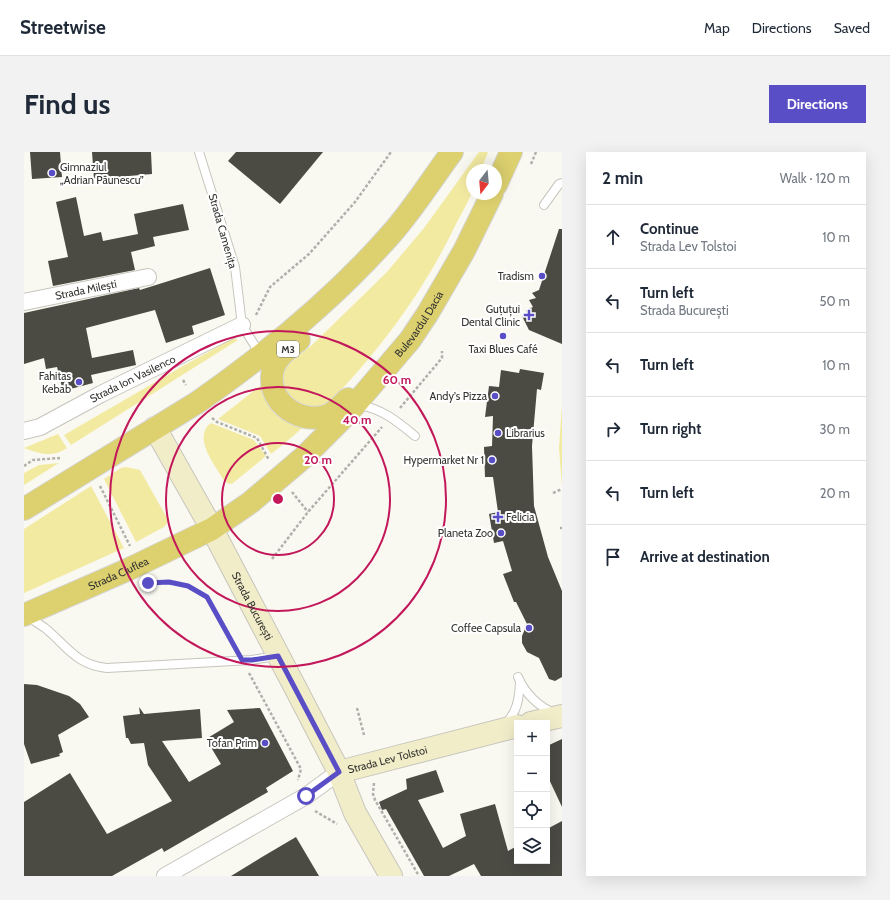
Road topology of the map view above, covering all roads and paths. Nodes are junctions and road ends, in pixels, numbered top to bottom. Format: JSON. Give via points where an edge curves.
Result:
{"nodes":[{"id":1,"x":199,"y":152,"type":"edge"},
{"id":2,"x":391,"y":152,"type":"edge"},
{"id":3,"x":452,"y":152,"type":"edge"},
{"id":4,"x":455,"y":152,"type":"edge"},
{"id":5,"x":511,"y":152,"type":"edge"},
{"id":6,"x":536,"y":152,"type":"edge"},
{"id":7,"x":531,"y":164,"type":"dead end"},
{"id":8,"x":502,"y":172,"type":"edge"},
{"id":9,"x":562,"y":183,"type":"edge"},
{"id":10,"x":489,"y":200,"type":"edge"},
{"id":11,"x":544,"y":205,"type":"dead end"},
{"id":12,"x":148,"y":277,"type":"dead end"},
{"id":13,"x":24,"y":302,"type":"edge"},
{"id":14,"x":428,"y":314,"type":"junction"},
{"id":15,"x":249,"y":322,"type":"junction"},
{"id":16,"x":442,"y":351,"type":"dead end"},
{"id":17,"x":260,"y":355,"type":"junction"},
{"id":18,"x":183,"y":380,"type":"dead end"},
{"id":19,"x":186,"y":385,"type":"dead end"},
{"id":20,"x":355,"y":405,"type":"junction"},
{"id":21,"x":403,"y":413,"type":"dead end"},
{"id":22,"x":212,"y":418,"type":"dead end"},
{"id":23,"x":386,"y":423,"type":"dead end"},
{"id":24,"x":155,"y":428,"type":"junction"},
{"id":25,"x":24,"y":431,"type":"edge"},
{"id":26,"x":415,"y":436,"type":"dead end"},
{"id":27,"x":60,"y":458,"type":"dead end"},
{"id":28,"x":269,"y":460,"type":"dead end"},
{"id":29,"x":24,"y":466,"type":"edge"},
{"id":30,"x":99,"y":484,"type":"dead end"},
{"id":31,"x":562,"y":489,"type":"edge"},
{"id":32,"x":291,"y":491,"type":"dead end"},
{"id":33,"x":553,"y":493,"type":"dead end"},
{"id":34,"x":24,"y":509,"type":"edge"},
{"id":35,"x":308,"y":512,"type":"junction"},
{"id":36,"x":212,"y":529,"type":"junction"},
{"id":37,"x":130,"y":546,"type":"dead end"},
{"id":38,"x":272,"y":559,"type":"dead end"},
{"id":39,"x":148,"y":583,"type":"dead end"},
{"id":40,"x":25,"y":615,"type":"edge"},
{"id":41,"x":278,"y":656,"type":"junction"},
{"id":42,"x":242,"y":660,"type":"junction"},
{"id":43,"x":357,"y":708,"type":"dead end"},
{"id":44,"x":562,"y":716,"type":"edge"},
{"id":45,"x":544,"y":720,"type":"edge"},
{"id":46,"x":508,"y":728,"type":"edge"},
{"id":47,"x":364,"y":735,"type":"dead end"},
{"id":48,"x":339,"y":772,"type":"junction"},
{"id":49,"x":376,"y":779,"type":"dead end"},
{"id":50,"x":297,"y":782,"type":"dead end"},
{"id":51,"x":315,"y":811,"type":"dead end"},
{"id":52,"x":337,"y":823,"type":"dead end"},
{"id":53,"x":165,"y":876,"type":"edge"},
{"id":54,"x":391,"y":876,"type":"edge"},
{"id":55,"x":418,"y":876,"type":"edge"}],
"edges":[{"from":1,"to":15,"type":"lane","name":"Strada Camenița"},
{"from":2,"to":15,"type":"path","via":[[356,202],[309,254],[270,286]]},
{"from":3,"to":17,"type":"highway","number":"M3","via":[[393,232],[367,260],[324,303]]},
{"from":4,"to":14,"type":"highway","number":"M3","via":[[450,172],[401,241],[326,317],[284,352],[275,365],[271,380],[277,397],[290,412],[307,417],[327,416],[341,406],[383,359],[416,314]]},
{"from":5,"to":8,"type":"highway"},
{"from":6,"to":7,"type":"path"},
{"from":9,"to":11,"type":"lane"},
{"from":10,"to":14,"type":"highway","name":"Bulevardul Dacia"},
{"from":12,"to":13,"type":"street","name":"Strada Milești"},
{"from":14,"to":20,"type":"highway","name":"Bulevardul Dacia","via":[[410,340]]},
{"from":15,"to":17,"type":"lane","name":"Strada Camenița"},
{"from":15,"to":25,"type":"street","name":"Strada Ion Vasilenco","via":[[101,394],[40,427]]},
{"from":16,"to":21,"type":"path","via":[[442,358],[398,410]]},
{"from":17,"to":24,"type":"highway","number":"M3","via":[[225,383]]},
{"from":18,"to":19,"type":"path"},
{"from":20,"to":26,"type":"lane","via":[[372,408],[388,415]]},
{"from":20,"to":36,"type":"highway","name":"Bulevardul Dacia","via":[[281,478]]},
{"from":22,"to":28,"type":"path","via":[[257,438]]},
{"from":23,"to":35,"type":"path"},
{"from":24,"to":34,"type":"highway","number":"M3"},
{"from":24,"to":36,"type":"main road","name":"Strada București"},
{"from":27,"to":29,"type":"path","via":[[33,460]]},
{"from":30,"to":37,"type":"path"},
{"from":31,"to":33,"type":"path"},
{"from":32,"to":35,"type":"path"},
{"from":35,"to":38,"type":"path"},
{"from":36,"to":40,"type":"highway","name":"Strada Ciuflea"},
{"from":36,"to":41,"type":"main road","name":"Strada București"},
{"from":39,"to":42,"type":"path","via":[[169,582],[188,586],[207,597]]},
{"from":40,"to":42,"type":"lane","via":[[86,664],[96,667]]},
{"from":41,"to":42,"type":"lane"},
{"from":41,"to":48,"type":"main road","name":"Strada București"},
{"from":42,"to":50,"type":"path","via":[[301,769]]},
{"from":43,"to":47,"type":"path"},
{"from":44,"to":45,"type":"main road"},
{"from":44,"to":46,"type":"lane","via":[[542,707],[530,696],[519,680],[520,696]]},
{"from":46,"to":48,"type":"main road","name":"Strada Lev Tolstoi"},
{"from":48,"to":53,"type":"street","name":"Strada Lev Tolstoi","via":[[306,796]]},
{"from":48,"to":54,"type":"main road","name":"Strada București","via":[[355,813]]},
{"from":49,"to":55,"type":"path","via":[[372,788],[375,800]]},
{"from":51,"to":52,"type":"path"}]}
